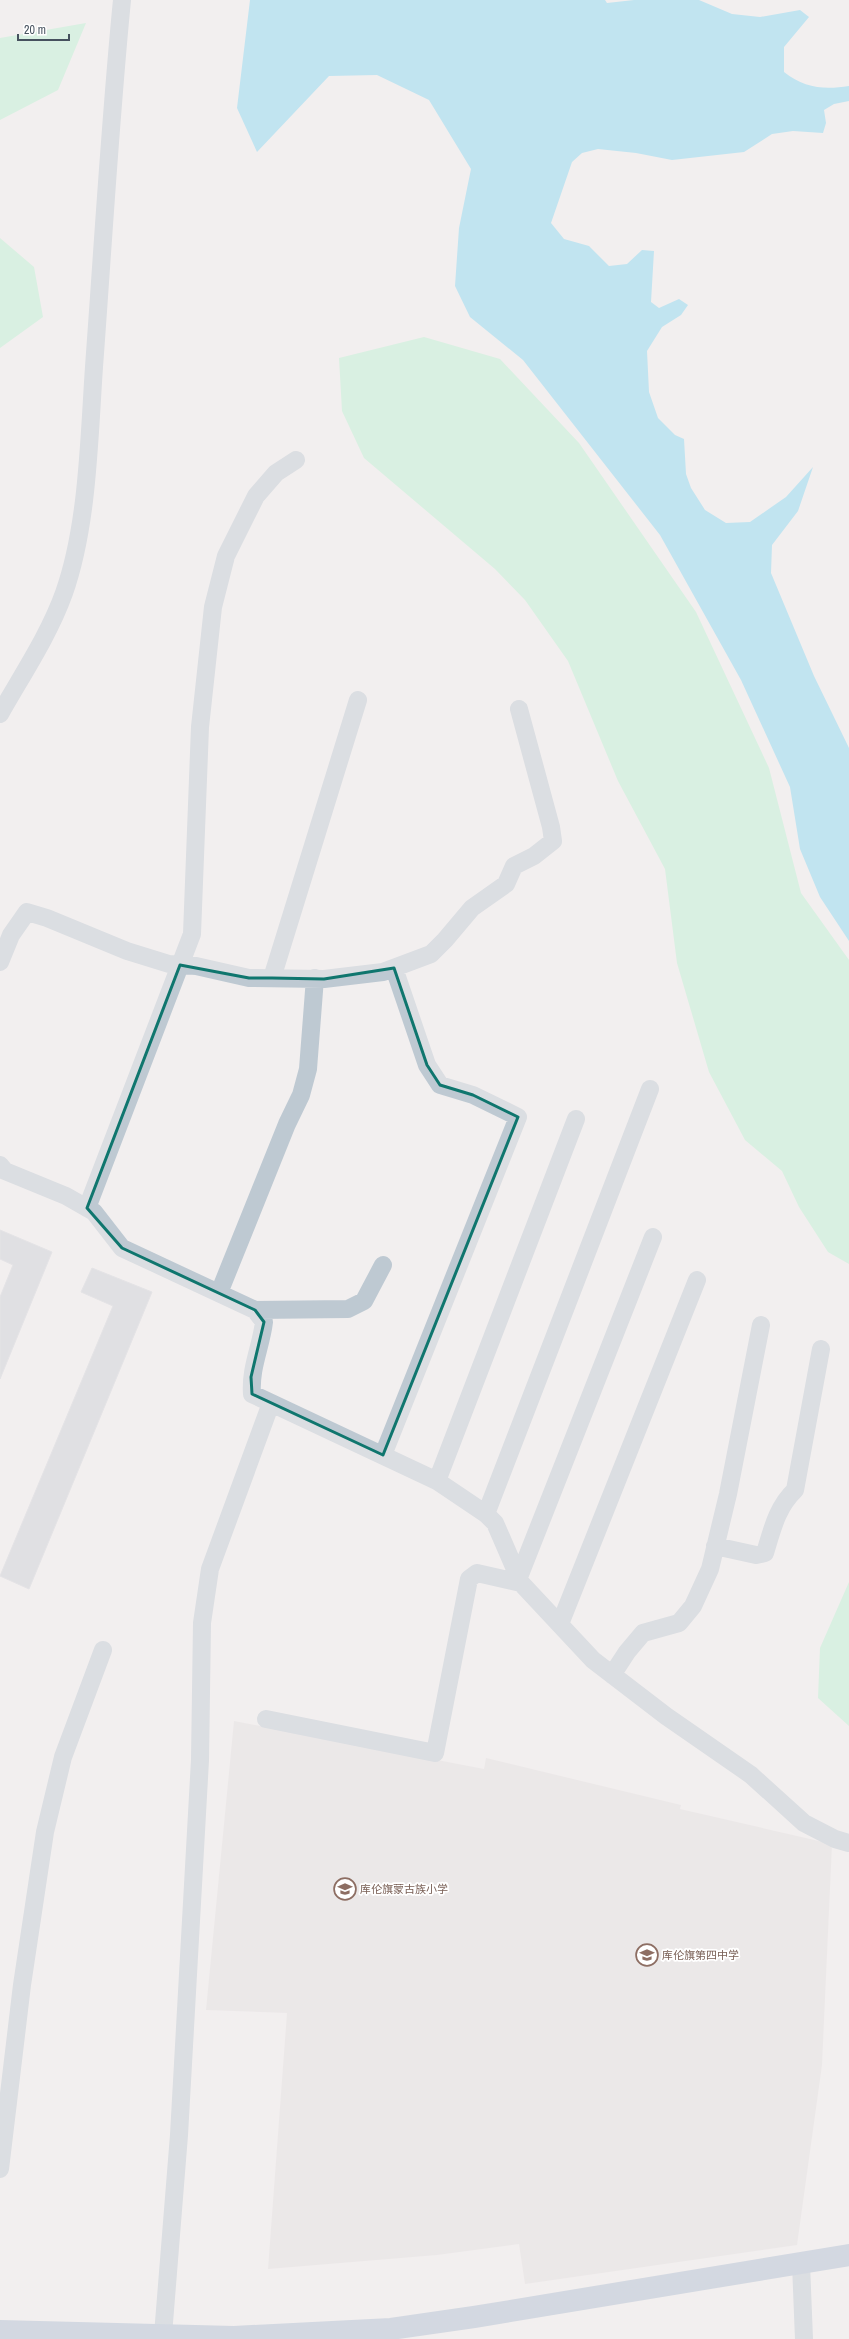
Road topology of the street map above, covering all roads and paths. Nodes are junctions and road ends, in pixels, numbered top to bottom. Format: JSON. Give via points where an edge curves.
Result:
{"nodes":[{"id":1,"x":122,"y":0,"type":"edge"},
{"id":2,"x":296,"y":460,"type":"dead end"},
{"id":3,"x":358,"y":700,"type":"dead end"},
{"id":4,"x":519,"y":709,"type":"dead end"},
{"id":5,"x":0,"y":714,"type":"edge"},
{"id":6,"x":0,"y":962,"type":"edge"},
{"id":7,"x":180,"y":965,"type":"junction"},
{"id":8,"x":394,"y":968,"type":"junction"},
{"id":9,"x":272,"y":978,"type":"junction"},
{"id":10,"x":315,"y":978,"type":"junction"},
{"id":11,"x":650,"y":1090,"type":"dead end"},
{"id":12,"x":576,"y":1119,"type":"dead end"},
{"id":13,"x":0,"y":1165,"type":"edge"},
{"id":14,"x":87,"y":1208,"type":"junction"},
{"id":15,"x":653,"y":1237,"type":"dead end"},
{"id":16,"x":383,"y":1265,"type":"dead end"},
{"id":17,"x":697,"y":1280,"type":"dead end"},
{"id":18,"x":219,"y":1293,"type":"junction"},
{"id":19,"x":255,"y":1310,"type":"junction"},
{"id":20,"x":761,"y":1325,"type":"dead end"},
{"id":21,"x":821,"y":1348,"type":"dead end"},
{"id":22,"x":271,"y":1403,"type":"junction"},
{"id":23,"x":383,"y":1455,"type":"junction"},
{"id":24,"x":437,"y":1481,"type":"junction"},
{"id":25,"x":486,"y":1514,"type":"junction"},
{"id":26,"x":715,"y":1546,"type":"junction"},
{"id":27,"x":520,"y":1580,"type":"junction"},
{"id":28,"x":560,"y":1624,"type":"junction"},
{"id":29,"x":103,"y":1650,"type":"dead end"},
{"id":30,"x":612,"y":1675,"type":"junction"},
{"id":31,"x":266,"y":1720,"type":"dead end"},
{"id":32,"x":849,"y":1843,"type":"edge"},
{"id":33,"x":0,"y":2169,"type":"edge"},
{"id":34,"x":849,"y":2256,"type":"edge"},
{"id":35,"x":801,"y":2264,"type":"junction"},
{"id":36,"x":0,"y":2331,"type":"edge"},
{"id":37,"x":158,"y":2336,"type":"edge"},
{"id":38,"x":804,"y":2339,"type":"edge"}],
"edges":[{"from":1,"to":5,"type":"street","via":[[89,445],[76,548],[63,594],[44,636]]},
{"from":2,"to":7,"type":"street","via":[[276,473],[256,496],[226,556],[213,607],[200,727],[192,934]]},
{"from":3,"to":9,"type":"street"},
{"from":4,"to":8,"type":"street","via":[[553,841],[534,856],[514,866],[506,884],[472,908],[431,954]]},
{"from":6,"to":7,"type":"street","via":[[11,935],[26,912],[127,951]]},
{"from":7,"to":9,"type":"street","via":[[248,978]]},
{"from":7,"to":14,"type":"street"},
{"from":8,"to":10,"type":"street","via":[[383,972]]},
{"from":8,"to":23,"type":"street","via":[[427,1065],[440,1085],[473,1095],[518,1116]]},
{"from":9,"to":10,"type":"street"},
{"from":10,"to":18,"type":"street","via":[[308,1069],[301,1095]]},
{"from":11,"to":25,"type":"street"},
{"from":12,"to":24,"type":"street"},
{"from":13,"to":14,"type":"street","via":[[5,1171],[66,1196]]},
{"from":14,"to":18,"type":"street","via":[[94,1212],[122,1248]]},
{"from":15,"to":27,"type":"street"},
{"from":16,"to":19,"type":"street","via":[[364,1301],[348,1309]]},
{"from":17,"to":28,"type":"street"},
{"from":18,"to":19,"type":"street"},
{"from":19,"to":22,"type":"street","via":[[264,1322],[262,1340],[251,1377],[252,1394]]},
{"from":20,"to":26,"type":"street","via":[[728,1494]]},
{"from":21,"to":26,"type":"street","via":[[795,1490],[784,1500],[765,1553],[756,1555]]},
{"from":22,"to":23,"type":"street"},
{"from":22,"to":37,"type":"street","via":[[210,1569],[202,1623],[200,1760],[179,2135]]},
{"from":23,"to":24,"type":"street"},
{"from":24,"to":25,"type":"street"},
{"from":25,"to":27,"type":"street","via":[[495,1523]]},
{"from":26,"to":30,"type":"street","via":[[710,1569],[693,1606],[679,1623],[643,1633]]},
{"from":27,"to":28,"type":"street"},
{"from":27,"to":31,"type":"street","via":[[477,1573],[469,1579],[435,1753]]},
{"from":28,"to":30,"type":"street","via":[[593,1660]]},
{"from":29,"to":33,"type":"street","via":[[63,1756],[45,1832],[22,1985]]},
{"from":30,"to":32,"type":"street","via":[[751,1775],[804,1823],[835,1839]]},
{"from":34,"to":35,"type":"main road"},
{"from":35,"to":37,"type":"main road","via":[[474,2318],[391,2329],[242,2336]]},
{"from":35,"to":38,"type":"street"},
{"from":36,"to":37,"type":"main road"}]}
